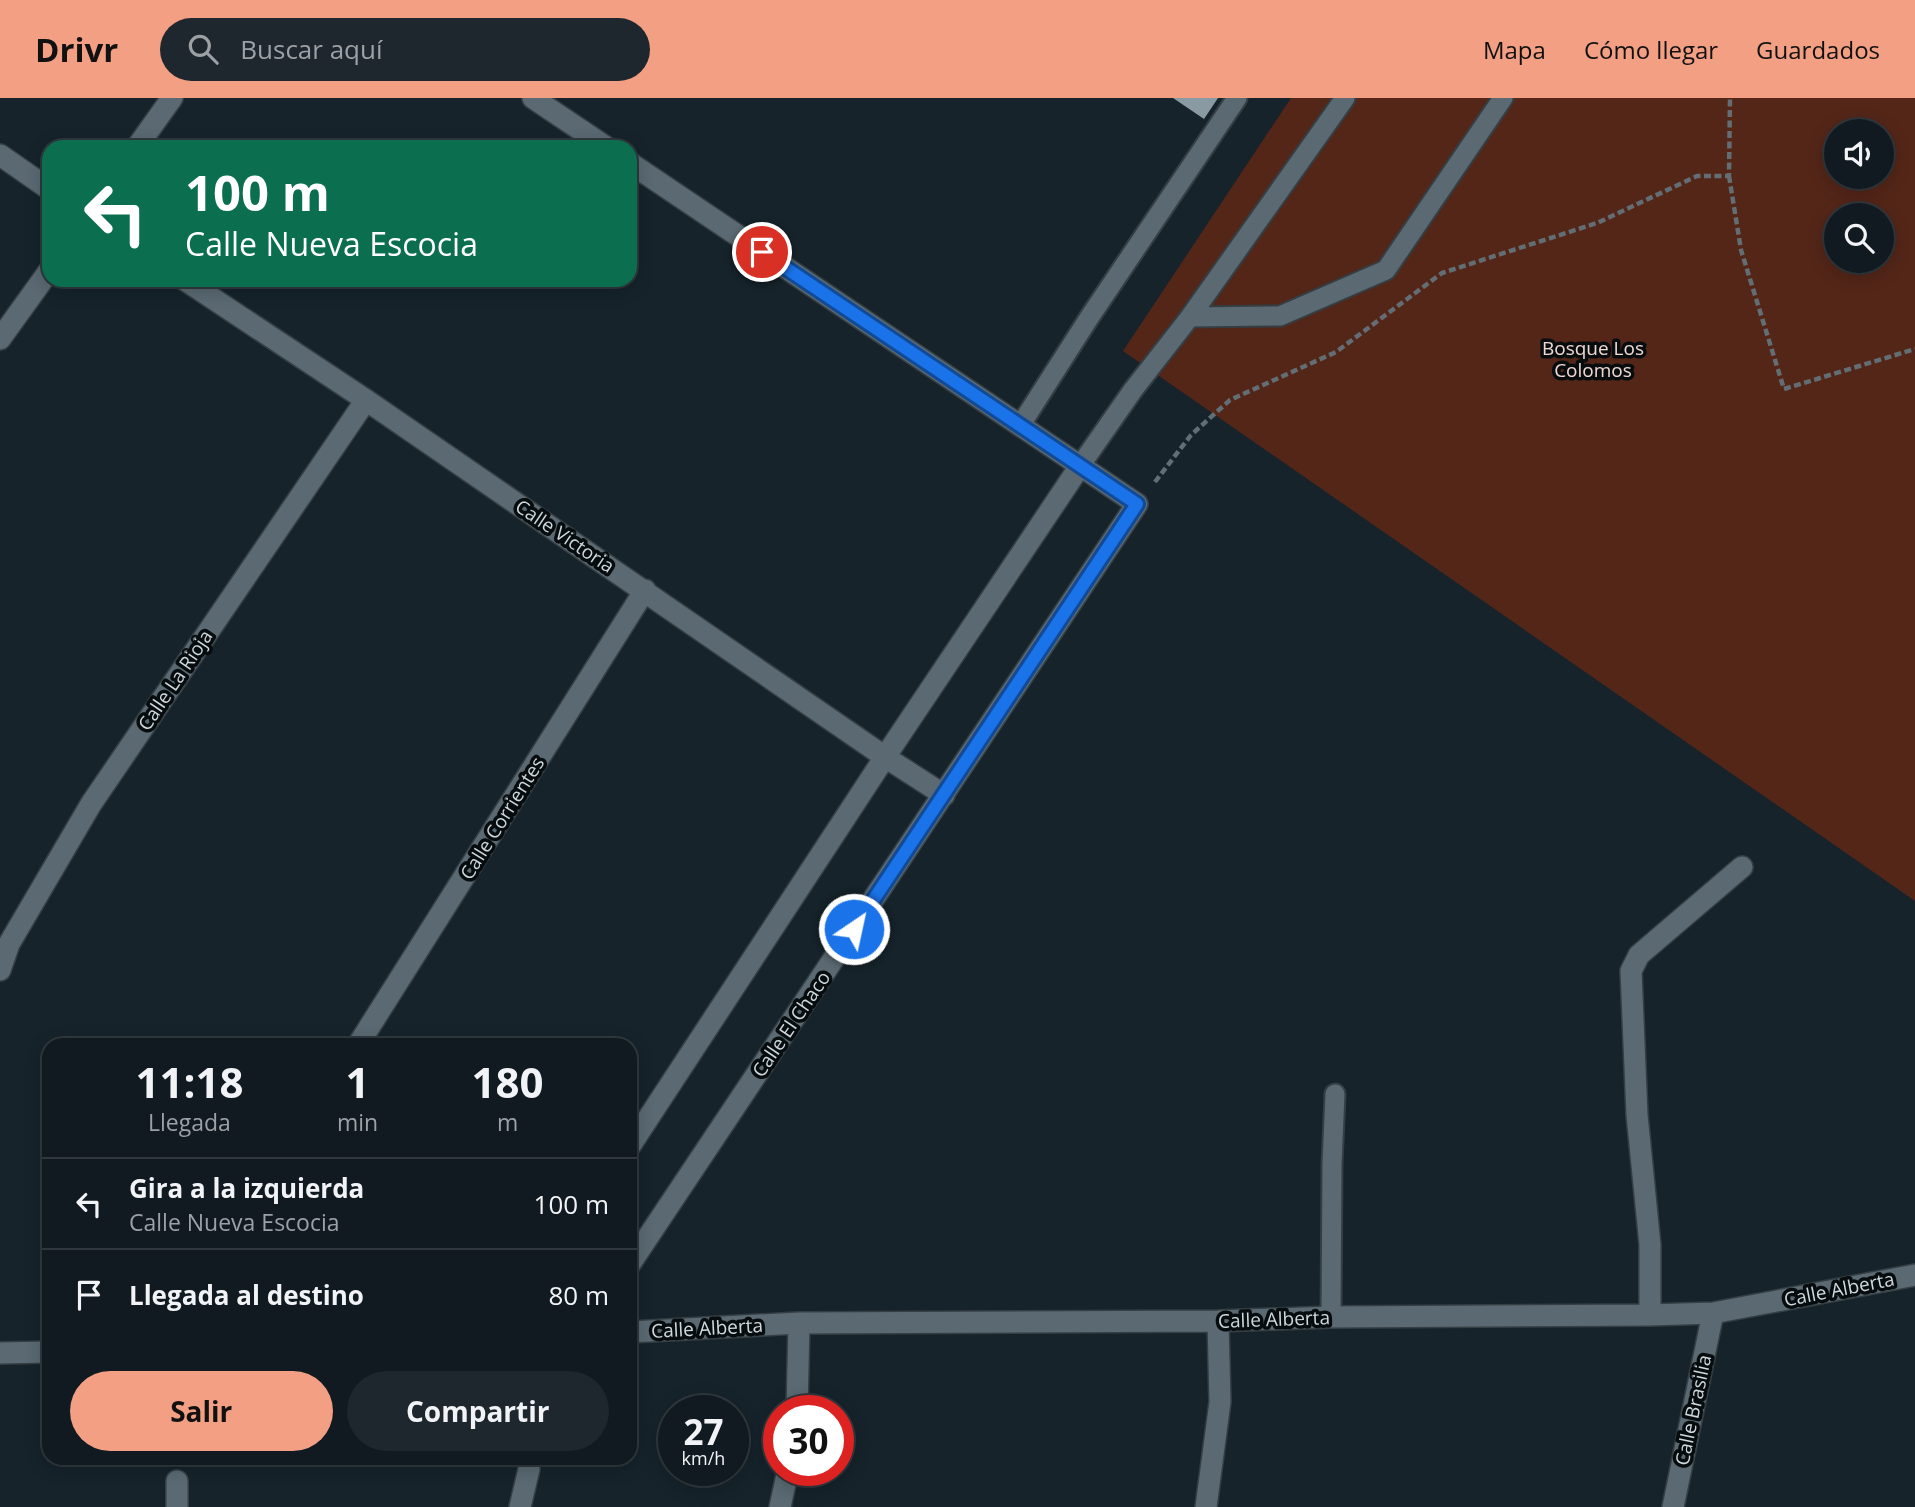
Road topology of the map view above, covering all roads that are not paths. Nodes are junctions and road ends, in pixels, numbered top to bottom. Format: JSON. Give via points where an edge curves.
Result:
{"nodes":[{"id":1,"x":172,"y":98,"type":"edge"},
{"id":2,"x":533,"y":98,"type":"edge"},
{"id":3,"x":1237,"y":98,"type":"edge"},
{"id":4,"x":1345,"y":98,"type":"edge"},
{"id":5,"x":1503,"y":98,"type":"edge"},
{"id":6,"x":142,"y":140,"type":"edge"},
{"id":7,"x":596,"y":140,"type":"edge"},
{"id":8,"x":0,"y":155,"type":"edge"},
{"id":9,"x":637,"y":168,"type":"edge"},
{"id":10,"x":42,"y":184,"type":"edge"},
{"id":11,"x":42,"y":281,"type":"edge"},
{"id":12,"x":196,"y":287,"type":"edge"},
{"id":13,"x":1189,"y":317,"type":"junction"},
{"id":14,"x":0,"y":339,"type":"edge"},
{"id":15,"x":366,"y":400,"type":"junction"},
{"id":16,"x":1020,"y":426,"type":"junction"},
{"id":17,"x":1080,"y":466,"type":"junction"},
{"id":18,"x":645,"y":590,"type":"junction"},
{"id":19,"x":886,"y":757,"type":"junction"},
{"id":20,"x":944,"y":795,"type":"junction"},
{"id":21,"x":1742,"y":867,"type":"dead end"},
{"id":22,"x":0,"y":970,"type":"edge"},
{"id":23,"x":362,"y":1038,"type":"edge"},
{"id":24,"x":1335,"y":1094,"type":"dead end"},
{"id":25,"x":637,"y":1135,"type":"edge"},
{"id":26,"x":637,"y":1254,"type":"edge"},
{"id":27,"x":1915,"y":1275,"type":"edge"},
{"id":28,"x":1713,"y":1313,"type":"junction"},
{"id":29,"x":1650,"y":1315,"type":"junction"},
{"id":30,"x":1331,"y":1317,"type":"junction"},
{"id":31,"x":1218,"y":1321,"type":"junction"},
{"id":32,"x":799,"y":1323,"type":"junction"},
{"id":33,"x":637,"y":1332,"type":"edge"},
{"id":34,"x":42,"y":1352,"type":"edge"},
{"id":35,"x":0,"y":1353,"type":"edge"},
{"id":36,"x":797,"y":1395,"type":"edge"},
{"id":37,"x":529,"y":1469,"type":"dead end"},
{"id":38,"x":177,"y":1480,"type":"dead end"},
{"id":39,"x":785,"y":1486,"type":"edge"},
{"id":40,"x":177,"y":1507,"type":"edge"},
{"id":41,"x":520,"y":1507,"type":"edge"},
{"id":42,"x":780,"y":1507,"type":"edge"},
{"id":43,"x":1206,"y":1507,"type":"edge"},
{"id":44,"x":1673,"y":1507,"type":"edge"}],
"edges":[{"from":1,"to":6,"type":"street"},
{"from":2,"to":7,"type":"street"},
{"from":3,"to":16,"type":"lane"},
{"from":4,"to":13,"type":"lane"},
{"from":5,"to":13,"type":"lane","via":[[1386,270],[1280,316]]},
{"from":8,"to":10,"type":"street"},
{"from":9,"to":16,"type":"street"},
{"from":11,"to":14,"type":"street"},
{"from":12,"to":15,"type":"street","name":"Calle Victoria"},
{"from":13,"to":17,"type":"lane"},
{"from":15,"to":18,"type":"street","name":"Calle Victoria"},
{"from":15,"to":22,"type":"street","name":"Calle La Rioja","via":[[91,804],[9,944]]},
{"from":16,"to":17,"type":"street"},
{"from":17,"to":19,"type":"street"},
{"from":17,"to":20,"type":"street","name":"Calle El Chaco","via":[[1137,504]]},
{"from":18,"to":19,"type":"street","name":"Calle Victoria"},
{"from":18,"to":23,"type":"street","name":"Calle Corrientes"},
{"from":19,"to":20,"type":"street","name":"Calle Victoria"},
{"from":19,"to":25,"type":"street"},
{"from":20,"to":26,"type":"street","name":"Calle El Chaco"},
{"from":21,"to":29,"type":"street","via":[[1639,955],[1631,971],[1637,1115],[1650,1245]]},
{"from":24,"to":30,"type":"lane"},
{"from":27,"to":28,"type":"street","name":"Calle Alberta"},
{"from":28,"to":29,"type":"street","name":"Calle Alberta"},
{"from":28,"to":44,"type":"street","name":"Calle Brasilia"},
{"from":29,"to":30,"type":"street","name":"Calle Alberta"},
{"from":30,"to":31,"type":"street","name":"Calle Alberta"},
{"from":31,"to":32,"type":"street","name":"Calle Alberta"},
{"from":31,"to":43,"type":"street","via":[[1220,1402]]},
{"from":32,"to":33,"type":"street","name":"Calle Alberta"},
{"from":32,"to":36,"type":"street"},
{"from":34,"to":35,"type":"street"},
{"from":37,"to":41,"type":"street"},
{"from":38,"to":40,"type":"street"},
{"from":39,"to":42,"type":"street"}]}
